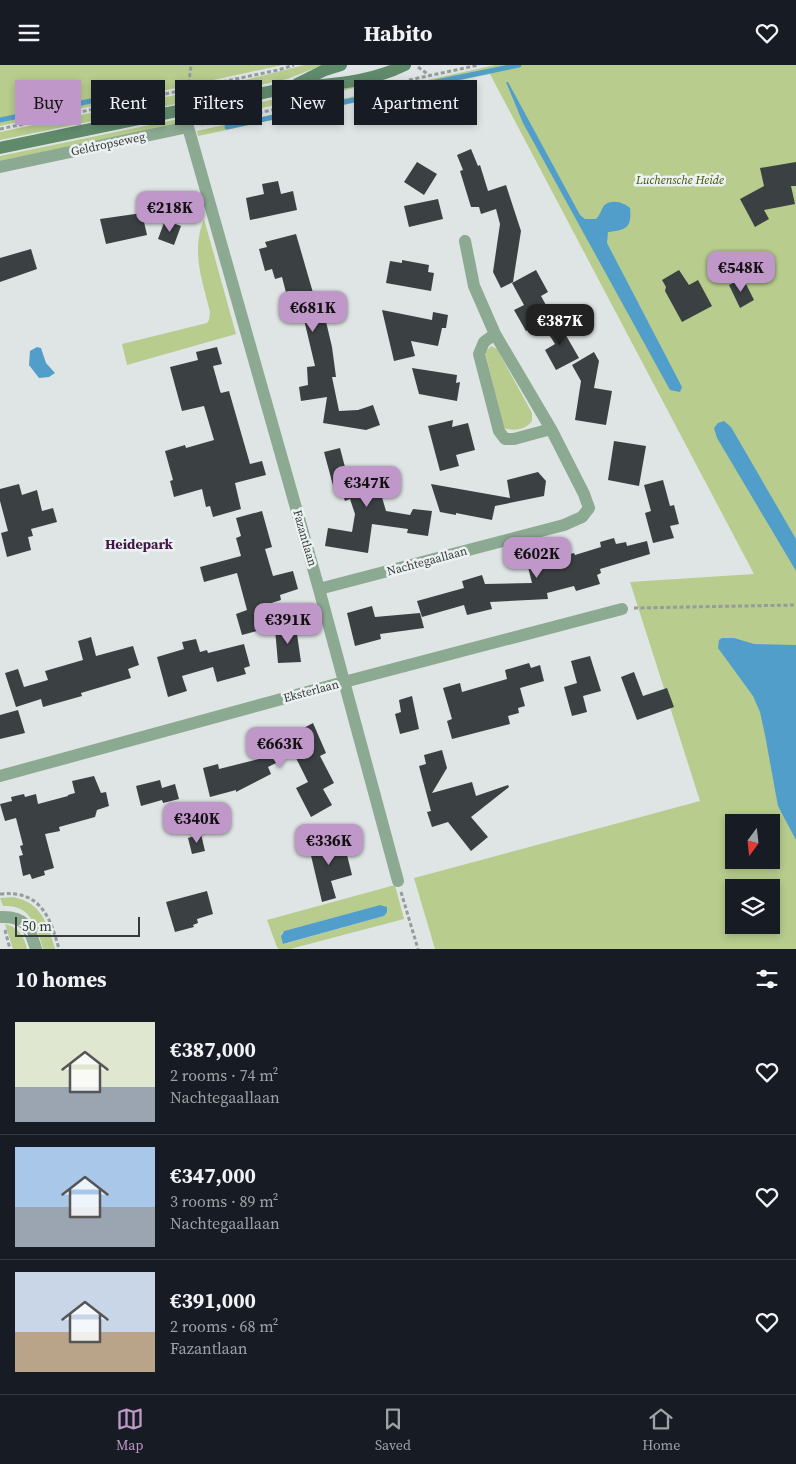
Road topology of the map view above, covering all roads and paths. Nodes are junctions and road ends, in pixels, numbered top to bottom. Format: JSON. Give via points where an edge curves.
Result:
{"nodes":[{"id":1,"x":191,"y":65,"type":"edge"},
{"id":2,"x":294,"y":65,"type":"edge"},
{"id":3,"x":341,"y":65,"type":"edge"},
{"id":4,"x":406,"y":65,"type":"edge"},
{"id":5,"x":415,"y":65,"type":"edge"},
{"id":6,"x":479,"y":65,"type":"edge"},
{"id":7,"x":429,"y":75,"type":"junction"},
{"id":8,"x":189,"y":80,"type":"edge"},
{"id":9,"x":228,"y":80,"type":"edge"},
{"id":10,"x":305,"y":80,"type":"edge"},
{"id":11,"x":412,"y":80,"type":"edge"},
{"id":12,"x":344,"y":82,"type":"edge"},
{"id":13,"x":272,"y":91,"type":"edge"},
{"id":14,"x":175,"y":92,"type":"edge"},
{"id":15,"x":272,"y":110,"type":"edge"},
{"id":16,"x":188,"y":127,"type":"junction"},
{"id":17,"x":0,"y":129,"type":"edge"},
{"id":18,"x":0,"y":148,"type":"edge"},
{"id":19,"x":0,"y":167,"type":"edge"},
{"id":20,"x":465,"y":241,"type":"dead end"},
{"id":21,"x":495,"y":334,"type":"junction"},
{"id":22,"x":551,"y":429,"type":"junction"},
{"id":23,"x":320,"y":589,"type":"junction"},
{"id":24,"x":796,"y":605,"type":"edge"},
{"id":25,"x":622,"y":609,"type":"joint"},
{"id":26,"x":344,"y":682,"type":"junction"},
{"id":27,"x":0,"y":776,"type":"edge"},
{"id":28,"x":398,"y":881,"type":"joint"},
{"id":29,"x":0,"y":894,"type":"edge"},
{"id":30,"x":0,"y":917,"type":"edge"},
{"id":31,"x":36,"y":949,"type":"edge"},
{"id":32,"x":59,"y":949,"type":"edge"},
{"id":33,"x":418,"y":949,"type":"edge"}],
"edges":[{"from":1,"to":8,"type":"path"},
{"from":2,"to":9,"type":"path"},
{"from":3,"to":10,"type":"main road","name":"Geldropseweg"},
{"from":4,"to":12,"type":"main road","name":"Geldropseweg","via":[[383,75]]},
{"from":5,"to":7,"type":"path"},
{"from":6,"to":7,"type":"path"},
{"from":7,"to":11,"type":"path"},
{"from":13,"to":18,"type":"main road","name":"Geldropseweg"},
{"from":14,"to":17,"type":"path"},
{"from":15,"to":16,"type":"path"},
{"from":16,"to":19,"type":"street","name":"Geldropseweg"},
{"from":16,"to":23,"type":"street","name":"Fazantlaan"},
{"from":20,"to":21,"type":"street","name":"Nachtegaallaan","via":[[474,286]]},
{"from":21,"to":22,"type":"street","name":"Nachtegaallaan"},
{"from":21,"to":22,"type":"street","via":[[484,341],[479,354],[499,431],[505,439],[514,439]]},
{"from":22,"to":23,"type":"street","name":"Nachtegaallaan","via":[[589,508],[582,517],[564,525]]},
{"from":23,"to":26,"type":"street","name":"Fazantlaan"},
{"from":24,"to":25,"type":"path"},
{"from":25,"to":26,"type":"street","name":"Eksterlaan"},
{"from":26,"to":27,"type":"street","name":"Eksterlaan"},
{"from":26,"to":28,"type":"street","name":"Fazantlaan"},
{"from":28,"to":33,"type":"path"},
{"from":29,"to":32,"type":"path","via":[[21,894],[40,906],[47,915]]},
{"from":30,"to":31,"type":"street","via":[[14,917],[25,923],[31,930]]}]}
